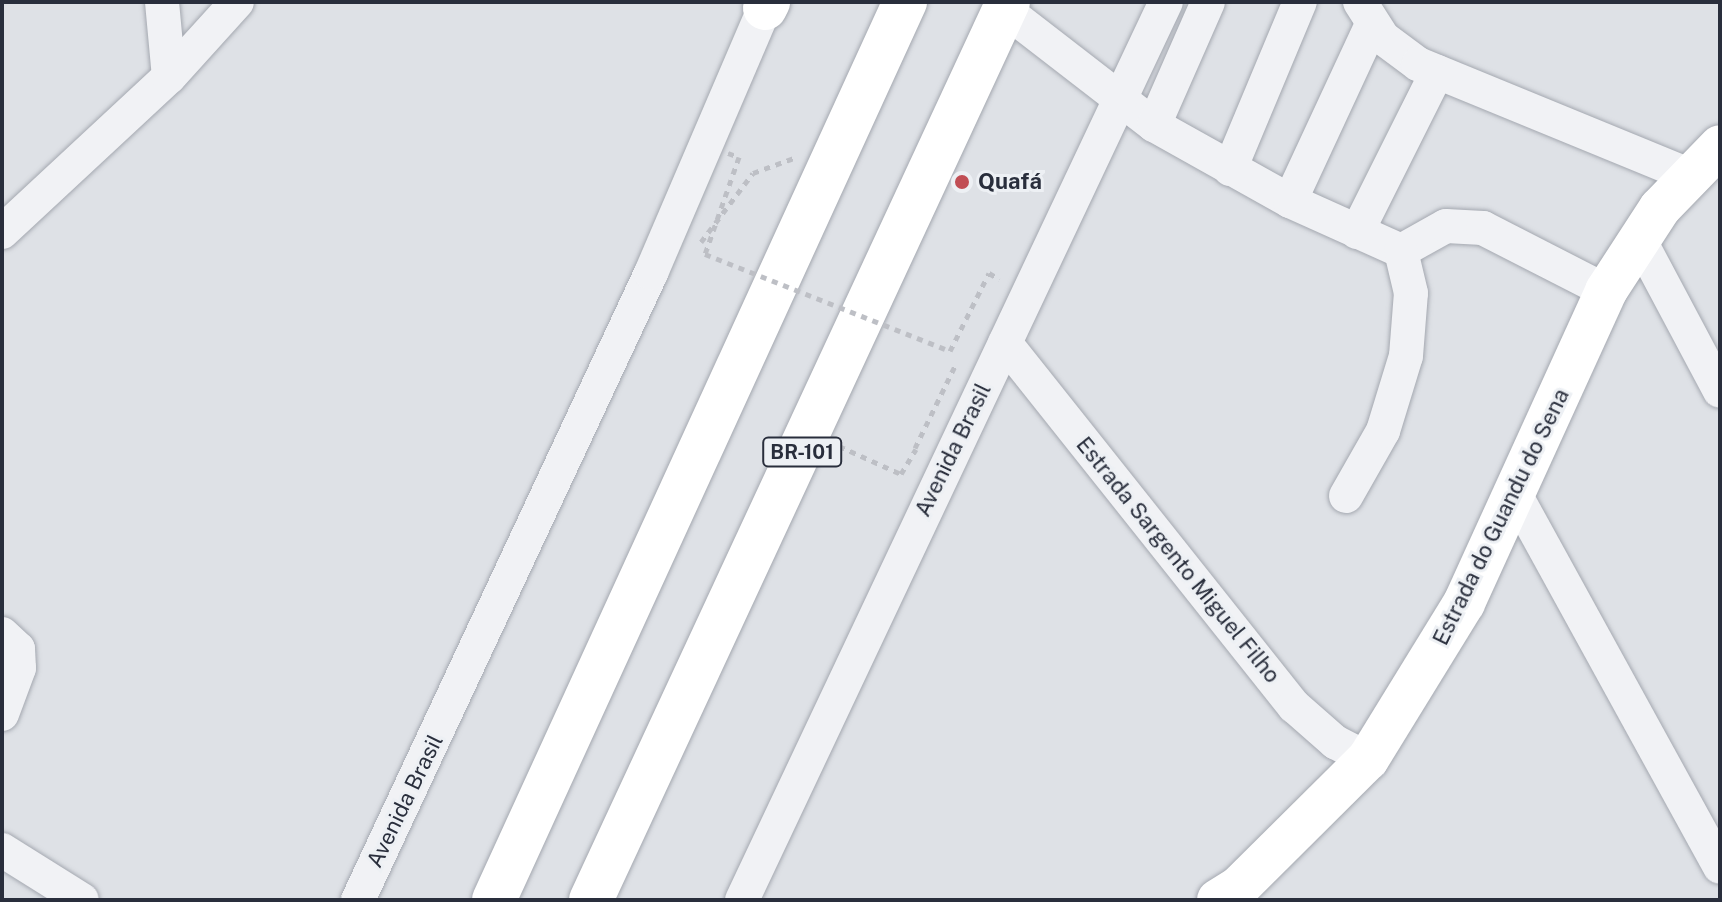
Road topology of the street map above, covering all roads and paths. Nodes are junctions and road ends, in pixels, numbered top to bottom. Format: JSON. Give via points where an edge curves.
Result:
{"nodes":[{"id":1,"x":162,"y":2,"type":"edge"},
{"id":2,"x":237,"y":2,"type":"edge"},
{"id":3,"x":905,"y":2,"type":"edge"},
{"id":4,"x":1166,"y":2,"type":"edge"},
{"id":5,"x":1208,"y":2,"type":"edge"},
{"id":6,"x":1300,"y":2,"type":"edge"},
{"id":7,"x":765,"y":3,"type":"edge"},
{"id":8,"x":1007,"y":6,"type":"edge"},
{"id":9,"x":1366,"y":13,"type":"edge"},
{"id":10,"x":1437,"y":72,"type":"junction"},
{"id":11,"x":169,"y":77,"type":"junction"},
{"id":12,"x":1120,"y":101,"type":"junction"},
{"id":13,"x":1154,"y":125,"type":"junction"},
{"id":14,"x":836,"y":143,"type":"junction"},
{"id":15,"x":1720,"y":146,"type":"edge"},
{"id":16,"x":728,"y":153,"type":"dead end"},
{"id":17,"x":1230,"y":169,"type":"junction"},
{"id":18,"x":1688,"y":175,"type":"junction"},
{"id":19,"x":1290,"y":201,"type":"junction"},
{"id":20,"x":2,"y":232,"type":"edge"},
{"id":21,"x":1357,"y":232,"type":"junction"},
{"id":22,"x":1638,"y":237,"type":"junction"},
{"id":23,"x":1401,"y":251,"type":"junction"},
{"id":24,"x":651,"y":273,"type":"junction"},
{"id":25,"x":994,"y":289,"type":"dead end"},
{"id":26,"x":1606,"y":291,"type":"junction"},
{"id":27,"x":1005,"y":343,"type":"junction"},
{"id":28,"x":961,"y":355,"type":"dead end"},
{"id":29,"x":1720,"y":391,"type":"edge"},
{"id":30,"x":812,"y":432,"type":"junction"},
{"id":31,"x":915,"y":448,"type":"junction"},
{"id":32,"x":945,"y":465,"type":"junction"},
{"id":33,"x":1346,"y":496,"type":"dead end"},
{"id":34,"x":1516,"y":496,"type":"junction"},
{"id":35,"x":2,"y":634,"type":"edge"},
{"id":36,"x":2,"y":714,"type":"edge"},
{"id":37,"x":1368,"y":759,"type":"junction"},
{"id":38,"x":2,"y":850,"type":"edge"},
{"id":39,"x":1720,"y":867,"type":"edge"},
{"id":40,"x":82,"y":900,"type":"edge"},
{"id":41,"x":358,"y":900,"type":"edge"},
{"id":42,"x":494,"y":900,"type":"edge"},
{"id":43,"x":591,"y":900,"type":"edge"},
{"id":44,"x":742,"y":900,"type":"edge"},
{"id":45,"x":1218,"y":900,"type":"edge"}],
"edges":[{"from":1,"to":11,"type":"street"},
{"from":2,"to":11,"type":"street"},
{"from":3,"to":14,"type":"highway"},
{"from":4,"to":12,"type":"street","name":"Avenida Brasil"},
{"from":5,"to":13,"type":"street"},
{"from":6,"to":17,"type":"street"},
{"from":7,"to":24,"type":"street","name":"Avenida Brasil"},
{"from":8,"to":12,"type":"street"},
{"from":8,"to":30,"type":"highway","number":"BR-101"},
{"from":9,"to":10,"type":"street","via":[[1400,52]]},
{"from":9,"to":19,"type":"street"},
{"from":10,"to":18,"type":"street"},
{"from":10,"to":21,"type":"street"},
{"from":11,"to":20,"type":"street"},
{"from":12,"to":13,"type":"street"},
{"from":12,"to":27,"type":"street","name":"Avenida Brasil"},
{"from":13,"to":17,"type":"street"},
{"from":14,"to":24,"type":"path","via":[[753,173],[673,280]]},
{"from":14,"to":42,"type":"highway"},
{"from":15,"to":18,"type":"main road","name":"Estrada do Guandu do Sena"},
{"from":16,"to":25,"type":"path","bridge":true,"via":[[739,157],[705,254],[950,351],[989,273],[1000,276]]},
{"from":17,"to":19,"type":"street"},
{"from":18,"to":22,"type":"main road","name":"Estrada do Guandu do Sena"},
{"from":19,"to":21,"type":"street"},
{"from":21,"to":23,"type":"street"},
{"from":22,"to":26,"type":"main road","name":"Estrada do Guandu do Sena"},
{"from":22,"to":29,"type":"street"},
{"from":23,"to":26,"type":"street","via":[[1427,234],[1464,223]]},
{"from":23,"to":33,"type":"street","via":[[1411,293],[1406,356],[1383,431]]},
{"from":24,"to":41,"type":"street","name":"Avenida Brasil"},
{"from":26,"to":34,"type":"main road","name":"Estrada do Guandu do Sena"},
{"from":27,"to":32,"type":"street","name":"Avenida Brasil"},
{"from":27,"to":37,"type":"street","name":"Estrada Sargento Miguel Filho","via":[[1294,706],[1335,742]]},
{"from":28,"to":31,"type":"path"},
{"from":30,"to":31,"type":"path","via":[[901,474]]},
{"from":30,"to":43,"type":"highway","number":"BR-101"},
{"from":31,"to":32,"type":"path"},
{"from":32,"to":44,"type":"street","name":"Avenida Brasil"},
{"from":34,"to":37,"type":"main road","name":"Estrada do Guandu do Sena","via":[[1464,603]]},
{"from":34,"to":39,"type":"street"},
{"from":35,"to":36,"type":"street","via":[[18,649],[19,668]]},
{"from":37,"to":45,"type":"main road","name":"Estrada do Guandu do Sena","via":[[1240,886]]},
{"from":38,"to":40,"type":"street"}]}
